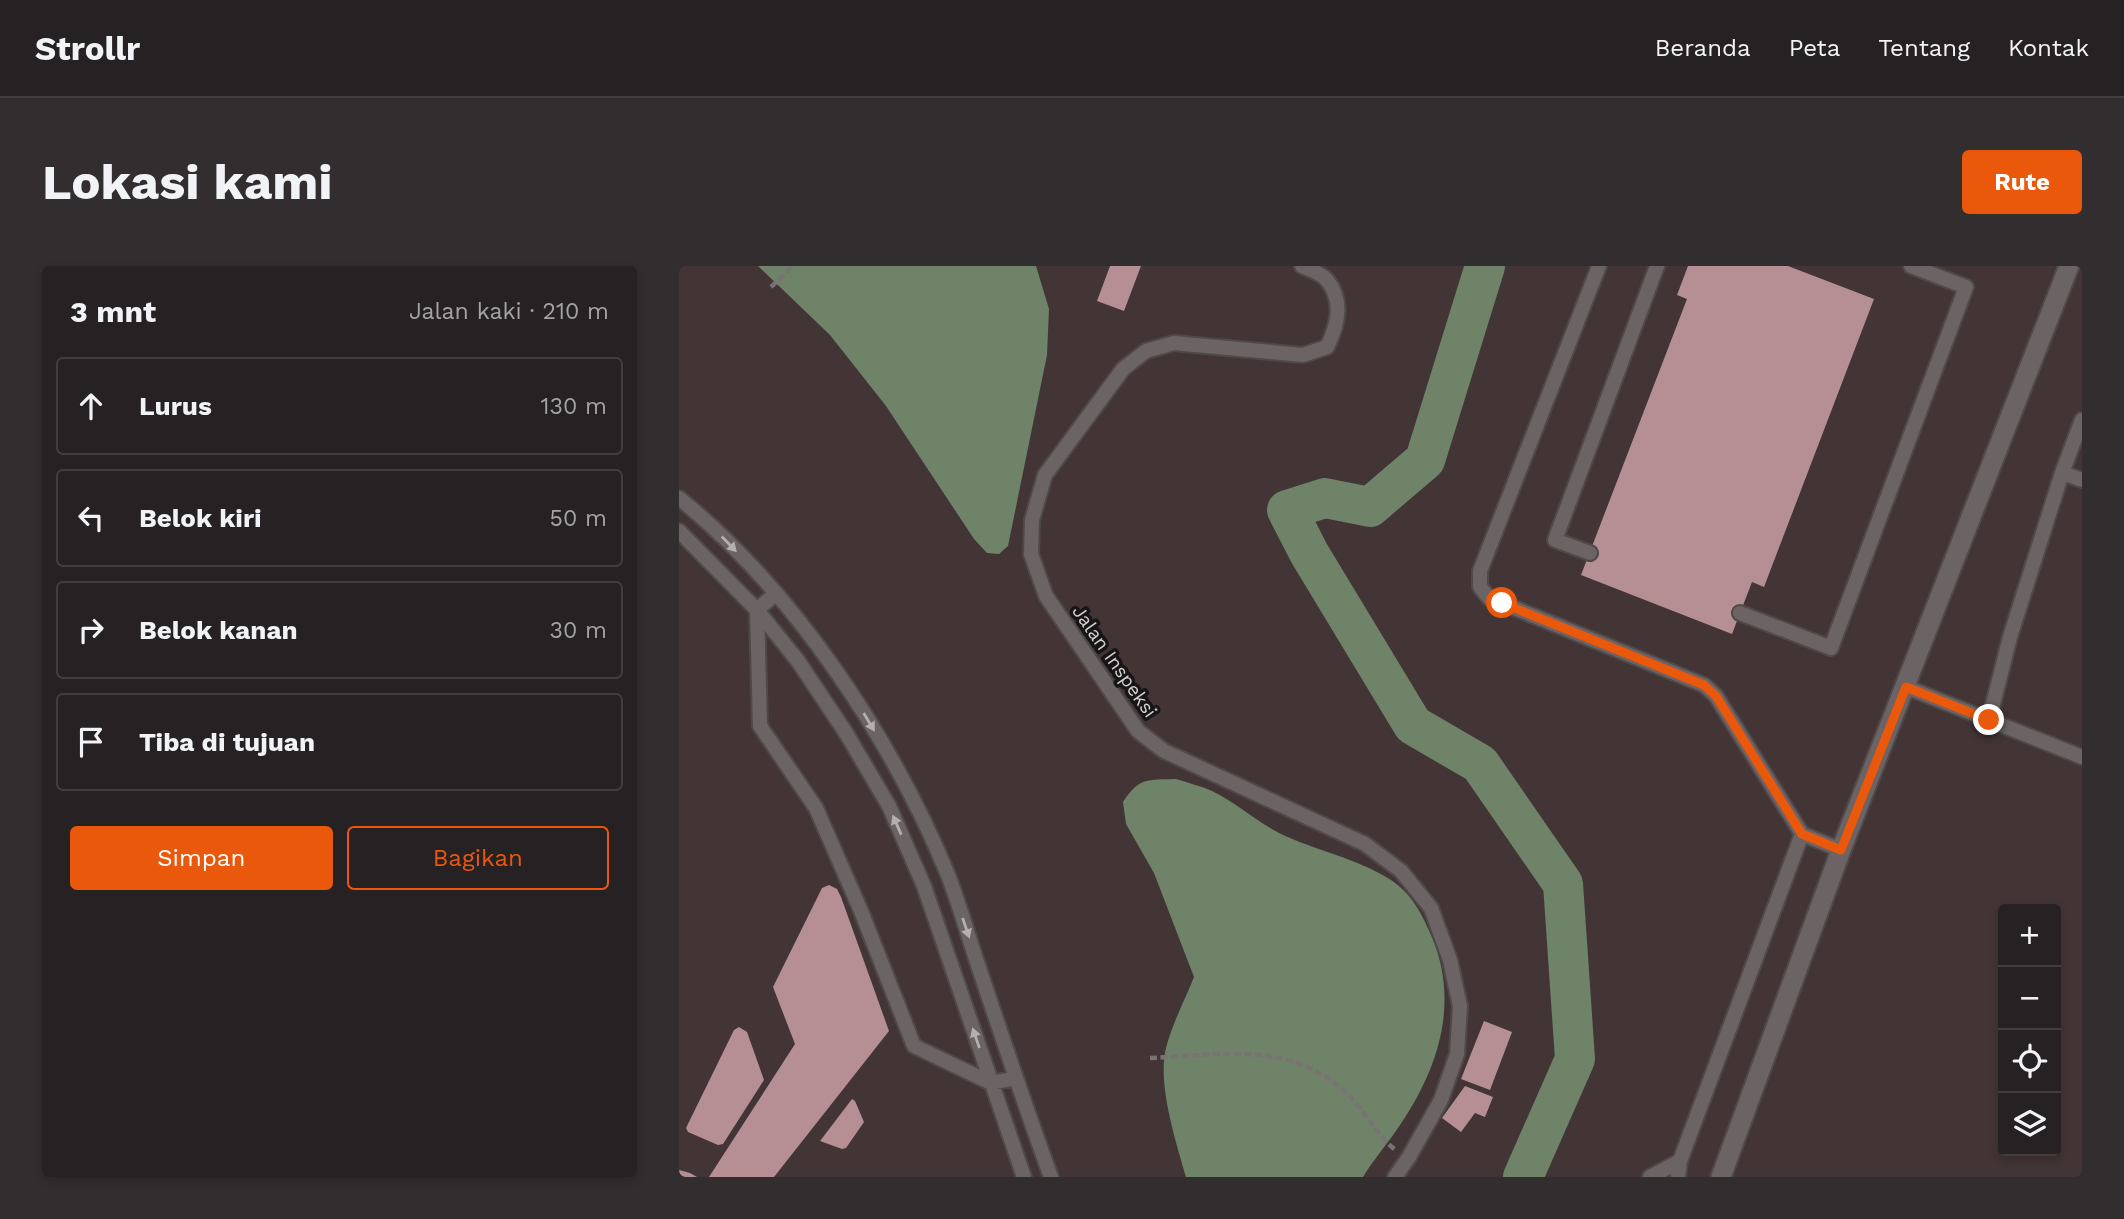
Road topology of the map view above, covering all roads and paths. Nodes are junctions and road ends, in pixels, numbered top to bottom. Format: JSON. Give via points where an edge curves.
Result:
{"nodes":[{"id":1,"x":793,"y":266,"type":"edge"},
{"id":2,"x":1302,"y":266,"type":"edge"},
{"id":3,"x":1599,"y":266,"type":"edge"},
{"id":4,"x":1657,"y":266,"type":"edge"},
{"id":5,"x":1910,"y":266,"type":"edge"},
{"id":6,"x":2073,"y":272,"type":"edge"},
{"id":7,"x":771,"y":287,"type":"dead end"},
{"id":8,"x":2082,"y":420,"type":"edge"},
{"id":9,"x":2062,"y":473,"type":"junction"},
{"id":10,"x":2082,"y":480,"type":"edge"},
{"id":11,"x":679,"y":498,"type":"edge"},
{"id":12,"x":679,"y":531,"type":"edge"},
{"id":13,"x":1590,"y":553,"type":"dead end"},
{"id":14,"x":776,"y":593,"type":"junction"},
{"id":15,"x":757,"y":610,"type":"junction"},
{"id":16,"x":1740,"y":613,"type":"dead end"},
{"id":17,"x":1906,"y":687,"type":"junction"},
{"id":18,"x":1989,"y":720,"type":"junction"},
{"id":19,"x":2082,"y":757,"type":"edge"},
{"id":20,"x":1802,"y":834,"type":"junction"},
{"id":21,"x":1841,"y":850,"type":"junction"},
{"id":22,"x":1150,"y":1058,"type":"dead end"},
{"id":23,"x":1016,"y":1078,"type":"junction"},
{"id":24,"x":991,"y":1083,"type":"junction"},
{"id":25,"x":1389,"y":1146,"type":"dead end"},
{"id":26,"x":1680,"y":1161,"type":"junction"},
{"id":27,"x":1024,"y":1177,"type":"edge"},
{"id":28,"x":1051,"y":1177,"type":"edge"},
{"id":29,"x":1395,"y":1177,"type":"edge"},
{"id":30,"x":1650,"y":1177,"type":"edge"},
{"id":31,"x":1678,"y":1177,"type":"edge"},
{"id":32,"x":1721,"y":1177,"type":"edge"}],
"edges":[{"from":1,"to":7,"type":"path"},
{"from":2,"to":29,"type":"lane","name":"Jalan Inspeksi","via":[[1326,278],[1339,302],[1337,328],[1327,347],[1303,355],[1174,343],[1146,351],[1123,369],[1045,475],[1032,520],[1031,554],[1046,596],[1138,731],[1164,751],[1365,844],[1401,871],[1431,908],[1460,1006],[1457,1054],[1441,1100]]},
{"from":3,"to":20,"type":"lane","via":[[1480,571],[1480,587],[1489,598],[1704,685],[1716,696]]},
{"from":4,"to":13,"type":"lane","via":[[1555,540]]},
{"from":5,"to":16,"type":"lane","via":[[1966,287],[1831,648]]},
{"from":6,"to":17,"type":"street"},
{"from":8,"to":9,"type":"lane"},
{"from":9,"to":10,"type":"lane"},
{"from":9,"to":18,"type":"lane"},
{"from":11,"to":14,"type":"lane","one_way":true},
{"from":12,"to":15,"type":"lane"},
{"from":14,"to":15,"type":"lane"},
{"from":14,"to":23,"type":"lane","one_way":true,"via":[[819,645],[911,795],[948,876]]},
{"from":24,"to":15,"type":"lane","one_way":true,"via":[[924,886],[889,806],[798,661]]},
{"from":15,"to":24,"type":"lane","via":[[759,726],[816,808],[914,1046]]},
{"from":17,"to":18,"type":"lane"},
{"from":17,"to":21,"type":"street"},
{"from":18,"to":19,"type":"lane"},
{"from":20,"to":21,"type":"lane"},
{"from":20,"to":26,"type":"lane"},
{"from":21,"to":32,"type":"street"},
{"from":22,"to":25,"type":"path","via":[[1248,1053],[1294,1061],[1322,1073],[1343,1090]]},
{"from":23,"to":24,"type":"lane"},
{"from":23,"to":28,"type":"lane"},
{"from":24,"to":27,"type":"lane"},
{"from":26,"to":30,"type":"lane"},
{"from":26,"to":31,"type":"lane"}]}
